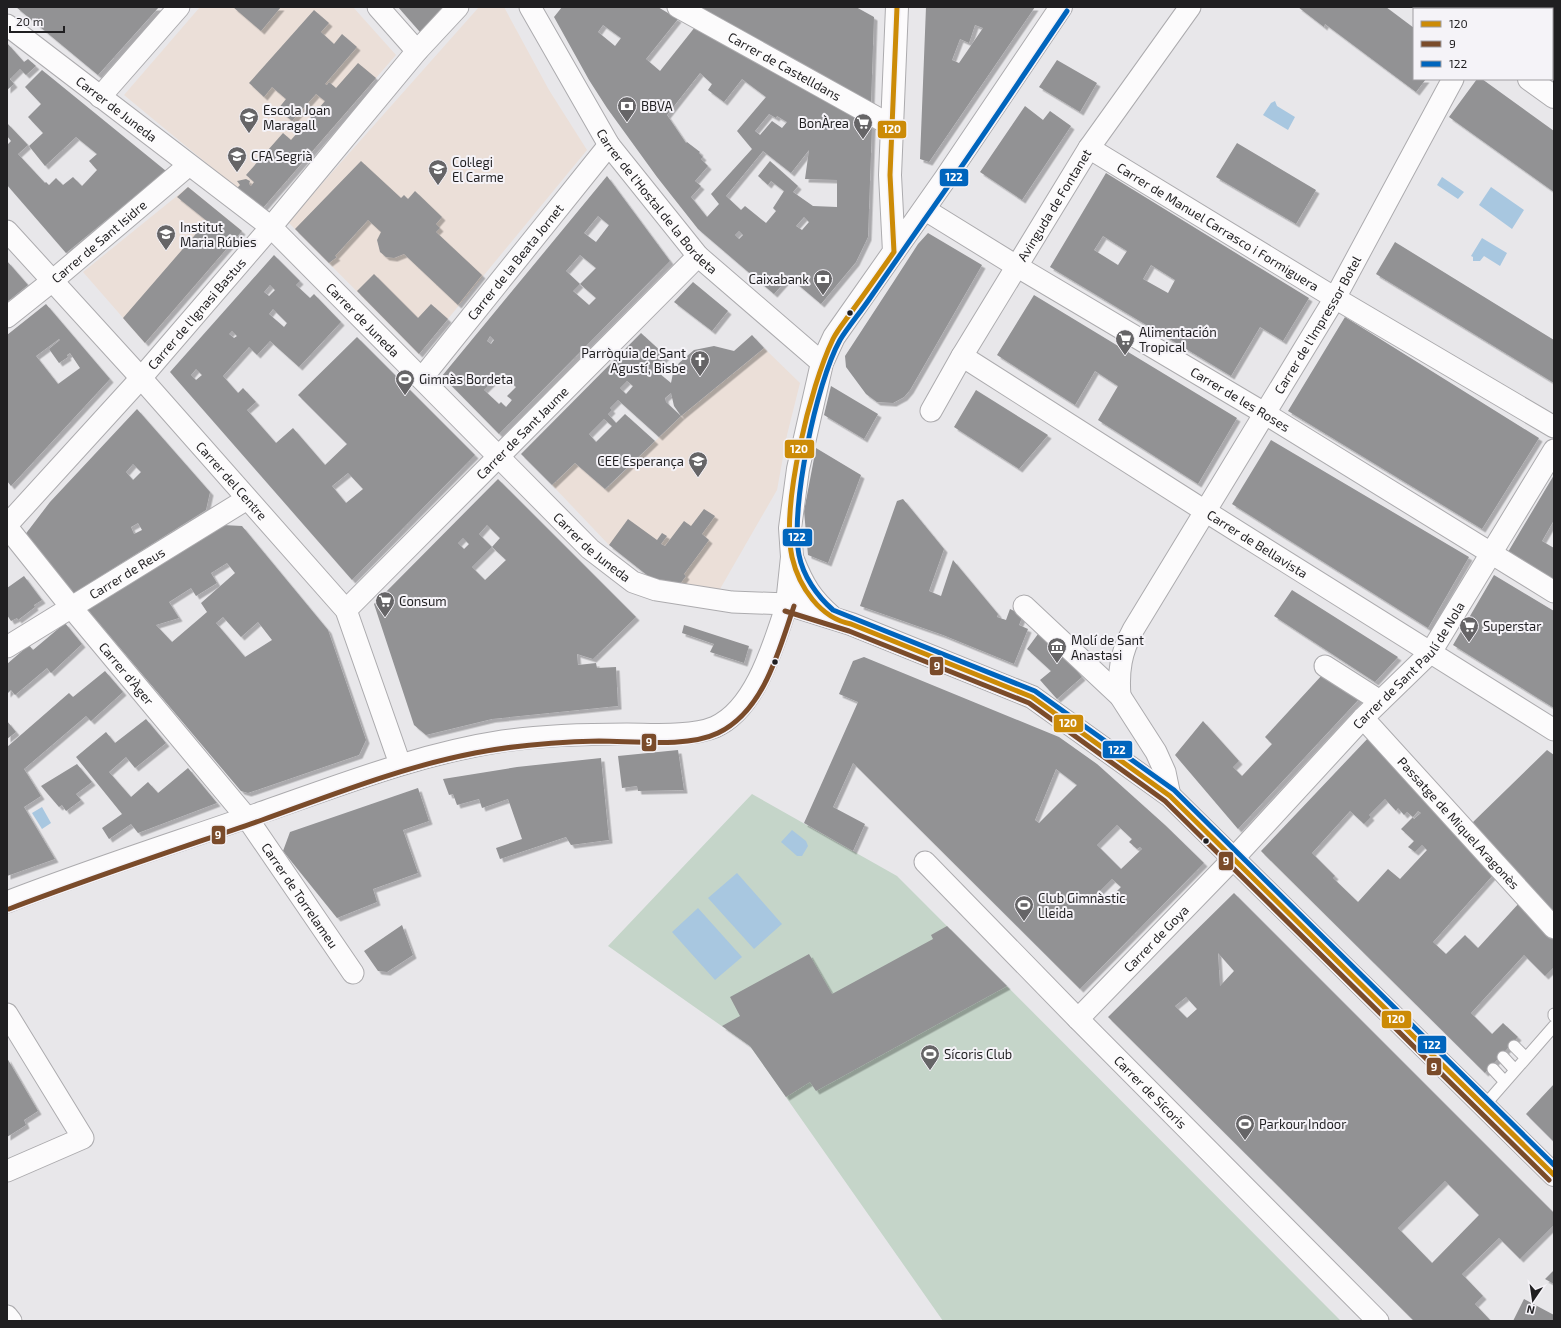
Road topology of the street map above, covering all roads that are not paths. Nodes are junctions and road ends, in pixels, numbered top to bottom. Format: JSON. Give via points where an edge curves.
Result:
{"nodes":[{"id":1,"x":179,"y":7,"type":"edge"},
{"id":2,"x":378,"y":7,"type":"edge"},
{"id":3,"x":458,"y":7,"type":"edge"},
{"id":4,"x":530,"y":7,"type":"edge"},
{"id":5,"x":678,"y":7,"type":"edge"},
{"id":6,"x":897,"y":7,"type":"edge"},
{"id":7,"x":1061,"y":7,"type":"edge"},
{"id":8,"x":1190,"y":7,"type":"edge"},
{"id":9,"x":7,"y":26,"type":"edge"},
{"id":10,"x":417,"y":51,"type":"junction"},
{"id":11,"x":1452,"y":80,"type":"edge"},
{"id":12,"x":1530,"y":80,"type":"edge"},
{"id":13,"x":100,"y":97,"type":"junction"},
{"id":14,"x":1554,"y":97,"type":"edge"},
{"id":15,"x":892,"y":126,"type":"junction"},
{"id":16,"x":609,"y":145,"type":"junction"},
{"id":17,"x":1089,"y":148,"type":"junction"},
{"id":18,"x":189,"y":165,"type":"junction"},
{"id":19,"x":924,"y":209,"type":"junction"},
{"id":20,"x":271,"y":227,"type":"junction"},
{"id":21,"x":7,"y":232,"type":"edge"},
{"id":22,"x":894,"y":252,"type":"junction"},
{"id":23,"x":698,"y":256,"type":"junction"},
{"id":24,"x":1018,"y":267,"type":"junction"},
{"id":25,"x":51,"y":282,"type":"junction"},
{"id":26,"x":1335,"y":298,"type":"junction"},
{"id":27,"x":7,"y":317,"type":"edge"},
{"id":28,"x":962,"y":356,"type":"junction"},
{"id":29,"x":822,"y":363,"type":"junction"},
{"id":30,"x":141,"y":378,"type":"junction"},
{"id":31,"x":422,"y":378,"type":"junction"},
{"id":32,"x":931,"y":411,"type":"dead end"},
{"id":33,"x":1264,"y":413,"type":"junction"},
{"id":34,"x":1554,"y":427,"type":"edge"},
{"id":35,"x":1554,"y":450,"type":"edge"},
{"id":36,"x":498,"y":455,"type":"junction"},
{"id":37,"x":248,"y":499,"type":"junction"},
{"id":38,"x":1206,"y":511,"type":"junction"},
{"id":39,"x":7,"y":526,"type":"edge"},
{"id":40,"x":1491,"y":554,"type":"junction"},
{"id":41,"x":792,"y":557,"type":"junction"},
{"id":42,"x":1554,"y":592,"type":"edge"},
{"id":43,"x":787,"y":604,"type":"junction"},
{"id":44,"x":1024,"y":606,"type":"dead end"},
{"id":45,"x":71,"y":607,"type":"junction"},
{"id":46,"x":346,"y":610,"type":"junction"},
{"id":47,"x":835,"y":620,"type":"junction"},
{"id":48,"x":7,"y":646,"type":"edge"},
{"id":49,"x":1431,"y":652,"type":"junction"},
{"id":50,"x":1324,"y":666,"type":"dead end"},
{"id":51,"x":1120,"y":696,"type":"junction"},
{"id":52,"x":1380,"y":701,"type":"junction"},
{"id":53,"x":1362,"y":718,"type":"junction"},
{"id":54,"x":1554,"y":730,"type":"edge"},
{"id":55,"x":400,"y":764,"type":"junction"},
{"id":56,"x":1170,"y":796,"type":"junction"},
{"id":57,"x":247,"y":818,"type":"junction"},
{"id":58,"x":1234,"y":858,"type":"junction"},
{"id":59,"x":925,"y":862,"type":"dead end"},
{"id":60,"x":7,"y":902,"type":"edge"},
{"id":61,"x":1554,"y":928,"type":"edge"},
{"id":62,"x":353,"y":973,"type":"dead end"},
{"id":63,"x":7,"y":1014,"type":"edge"},
{"id":64,"x":1078,"y":1019,"type":"junction"},
{"id":65,"x":1554,"y":1026,"type":"edge"},
{"id":66,"x":1514,"y":1046,"type":"dead end"},
{"id":67,"x":1503,"y":1057,"type":"dead end"},
{"id":68,"x":1526,"y":1058,"type":"junction"},
{"id":69,"x":1493,"y":1069,"type":"dead end"},
{"id":70,"x":1515,"y":1070,"type":"junction"},
{"id":71,"x":1505,"y":1082,"type":"junction"},
{"id":72,"x":1484,"y":1106,"type":"junction"},
{"id":73,"x":7,"y":1171,"type":"edge"},
{"id":74,"x":1554,"y":1175,"type":"edge"},
{"id":75,"x":7,"y":1316,"type":"edge"},
{"id":76,"x":11,"y":1321,"type":"edge"},
{"id":77,"x":1378,"y":1321,"type":"edge"}],
"edges":[{"from":1,"to":13,"type":"street"},
{"from":2,"to":10,"type":"street"},
{"from":3,"to":10,"type":"street","name":"Carrer de l'Ignasi Bastus"},
{"from":4,"to":16,"type":"street","name":"Carrer de l'Hostal de la Bordeta"},
{"from":5,"to":15,"type":"street","name":"Carrer de Castelldans"},
{"from":6,"to":15,"type":"main road"},
{"from":7,"to":19,"type":"main road"},
{"from":8,"to":17,"type":"street","name":"Avinguda de Fontanet"},
{"from":9,"to":13,"type":"street","name":"Carrer de Juneda"},
{"from":10,"to":20,"type":"street","name":"Carrer de l'Ignasi Bastus"},
{"from":11,"to":26,"type":"street","name":"Carrer de l'Impressor Botel"},
{"from":12,"to":14,"type":"main road"},
{"from":13,"to":18,"type":"street","name":"Carrer de Juneda"},
{"from":15,"to":22,"type":"main road","via":[[890,194]]},
{"from":16,"to":23,"type":"street","name":"Carrer de l'Hostal de la Bordeta"},
{"from":16,"to":31,"type":"street","name":"Carrer de la Beata Jornet"},
{"from":17,"to":24,"type":"street","name":"Avinguda de Fontanet"},
{"from":17,"to":26,"type":"street","name":"Carrer de Manuel Carrasco i Formiguera"},
{"from":18,"to":20,"type":"street","name":"Carrer de Juneda"},
{"from":18,"to":25,"type":"street","name":"Carrer de Sant Isidre"},
{"from":19,"to":22,"type":"main road"},
{"from":19,"to":24,"type":"street","name":"Carrer de les Roses"},
{"from":20,"to":30,"type":"street","name":"Carrer de l'Ignasi Bastus"},
{"from":20,"to":31,"type":"street","name":"Carrer de Juneda"},
{"from":21,"to":25,"type":"street","name":"Carrer del Centre"},
{"from":22,"to":29,"type":"main road","via":[[834,337]]},
{"from":23,"to":29,"type":"street","name":"Carrer de l'Hostal de la Bordeta"},
{"from":23,"to":36,"type":"street","name":"Carrer de Sant Jaume"},
{"from":24,"to":28,"type":"street","name":"Avinguda de Fontanet"},
{"from":24,"to":33,"type":"street","name":"Carrer de les Roses"},
{"from":25,"to":27,"type":"street","name":"Carrer de Sant Isidre"},
{"from":25,"to":30,"type":"street","name":"Carrer del Centre"},
{"from":26,"to":33,"type":"street","name":"Carrer de l'Impressor Botel"},
{"from":26,"to":34,"type":"street","name":"Carrer de Manuel Carrasco i Formiguera"},
{"from":28,"to":32,"type":"street","name":"Avinguda de Fontanet"},
{"from":28,"to":38,"type":"street","name":"Carrer de Bellavista"},
{"from":29,"to":41,"type":"main road","via":[[804,437],[793,498],[790,528]]},
{"from":30,"to":37,"type":"street","name":"Carrer del Centre"},
{"from":30,"to":39,"type":"street","name":"Carrer de l'Ignasi Bastus"},
{"from":31,"to":36,"type":"street","name":"Carrer de Juneda"},
{"from":33,"to":38,"type":"street","name":"Carrer de l'Impressor Botel"},
{"from":33,"to":40,"type":"street","name":"Carrer de les Roses"},
{"from":35,"to":40,"type":"street","name":"Carrer de Sant Paulí de Nola"},
{"from":36,"to":43,"type":"street","name":"Carrer de Juneda","via":[[590,549],[633,582],[656,590],[732,602]]},
{"from":36,"to":46,"type":"street","name":"Carrer de Sant Jaume"},
{"from":37,"to":45,"type":"street","name":"Carrer de Reus"},
{"from":37,"to":46,"type":"street","name":"Carrer del Centre"},
{"from":38,"to":49,"type":"street","name":"Carrer de Bellavista"},
{"from":38,"to":51,"type":"street","name":"Carrer de l'Impressor Botel","via":[[1126,642],[1119,667]]},
{"from":39,"to":45,"type":"street","name":"Carrer d'Àger"},
{"from":40,"to":42,"type":"street","name":"Carrer de les Roses"},
{"from":40,"to":49,"type":"street","name":"Carrer de Sant Paulí de Nola"},
{"from":41,"to":43,"type":"main road"},
{"from":41,"to":47,"type":"main road","via":[[802,583],[817,604]]},
{"from":43,"to":47,"type":"main road"},
{"from":43,"to":55,"type":"street","via":[[773,644],[751,692],[737,710],[715,727],[695,732],[592,734],[504,741]]},
{"from":44,"to":51,"type":"street"},
{"from":45,"to":48,"type":"street","name":"Carrer de Reus"},
{"from":45,"to":57,"type":"street","name":"Carrer d'Àger"},
{"from":46,"to":55,"type":"street","name":"Carrer del Centre"},
{"from":47,"to":56,"type":"main road","via":[[851,624],[1032,697]]},
{"from":49,"to":52,"type":"street","name":"Carrer de Sant Paulí de Nola"},
{"from":49,"to":54,"type":"street","name":"Carrer de Bellavista"},
{"from":50,"to":52,"type":"street"},
{"from":51,"to":56,"type":"street","via":[[1156,752],[1165,772]]},
{"from":52,"to":53,"type":"street","name":"Carrer de Sant Paulí de Nola"},
{"from":53,"to":58,"type":"street","name":"Carrer de Sant Paulí de Nola"},
{"from":53,"to":61,"type":"street","name":"Passatge de Miquel Aragonès"},
{"from":55,"to":57,"type":"street"},
{"from":56,"to":58,"type":"main road"},
{"from":57,"to":60,"type":"street"},
{"from":57,"to":62,"type":"street","name":"Carrer de Torrelameu"},
{"from":58,"to":64,"type":"street","name":"Carrer de Goya"},
{"from":58,"to":72,"type":"main road"},
{"from":59,"to":64,"type":"street","name":"Carrer de Sícoris"},
{"from":63,"to":73,"type":"street","via":[[83,1138]]},
{"from":64,"to":77,"type":"street","name":"Carrer de Sícoris"},
{"from":65,"to":68,"type":"lane"},
{"from":66,"to":68,"type":"lane"},
{"from":67,"to":70,"type":"lane"},
{"from":68,"to":70,"type":"lane"},
{"from":69,"to":71,"type":"lane"},
{"from":70,"to":71,"type":"lane"},
{"from":71,"to":72,"type":"lane"},
{"from":72,"to":74,"type":"main road"},
{"from":75,"to":76,"type":"street"}]}
